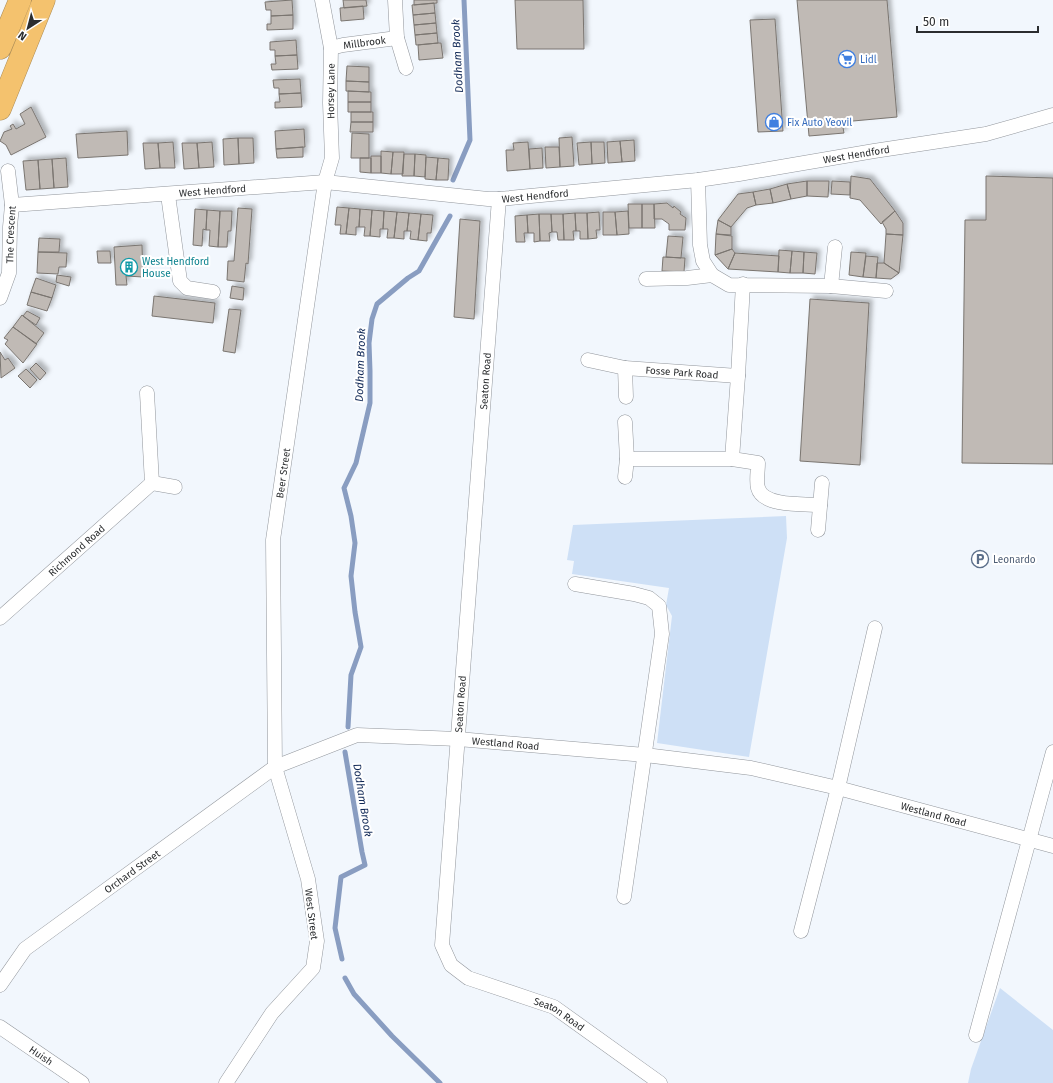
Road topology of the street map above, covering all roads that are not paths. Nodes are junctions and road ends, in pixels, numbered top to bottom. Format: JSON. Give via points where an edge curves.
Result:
{"nodes":[{"id":1,"x":20,"y":0,"type":"edge"},
{"id":2,"x":44,"y":0,"type":"edge"},
{"id":3,"x":322,"y":0,"type":"edge"},
{"id":4,"x":395,"y":0,"type":"edge"},
{"id":5,"x":397,"y":38,"type":"junction"},
{"id":6,"x":0,"y":48,"type":"edge"},
{"id":7,"x":331,"y":48,"type":"junction"},
{"id":8,"x":406,"y":68,"type":"dead end"},
{"id":9,"x":0,"y":109,"type":"edge"},
{"id":10,"x":1053,"y":115,"type":"edge"},
{"id":11,"x":8,"y":171,"type":"dead end"},
{"id":12,"x":698,"y":180,"type":"junction"},
{"id":13,"x":325,"y":182,"type":"junction"},
{"id":14,"x":168,"y":194,"type":"junction"},
{"id":15,"x":499,"y":199,"type":"junction"},
{"id":16,"x":12,"y":205,"type":"junction"},
{"id":17,"x":835,"y":247,"type":"dead end"},
{"id":18,"x":712,"y":275,"type":"junction"},
{"id":19,"x":646,"y":279,"type":"dead end"},
{"id":20,"x":743,"y":284,"type":"junction"},
{"id":21,"x":830,"y":286,"type":"junction"},
{"id":22,"x":886,"y":291,"type":"dead end"},
{"id":23,"x":213,"y":292,"type":"dead end"},
{"id":24,"x":0,"y":298,"type":"edge"},
{"id":25,"x":588,"y":360,"type":"dead end"},
{"id":26,"x":625,"y":368,"type":"junction"},
{"id":27,"x":738,"y":376,"type":"junction"},
{"id":28,"x":147,"y":394,"type":"dead end"},
{"id":29,"x":626,"y":397,"type":"dead end"},
{"id":30,"x":625,"y":422,"type":"dead end"},
{"id":31,"x":627,"y":459,"type":"junction"},
{"id":32,"x":732,"y":459,"type":"junction"},
{"id":33,"x":625,"y":477,"type":"dead end"},
{"id":34,"x":152,"y":483,"type":"junction"},
{"id":35,"x":822,"y":483,"type":"dead end"},
{"id":36,"x":175,"y":487,"type":"dead end"},
{"id":37,"x":820,"y":505,"type":"junction"},
{"id":38,"x":818,"y":530,"type":"dead end"},
{"id":39,"x":575,"y":584,"type":"dead end"},
{"id":40,"x":0,"y":618,"type":"edge"},
{"id":41,"x":875,"y":628,"type":"dead end"},
{"id":42,"x":458,"y":739,"type":"junction"},
{"id":43,"x":1053,"y":752,"type":"edge"},
{"id":44,"x":645,"y":755,"type":"junction"},
{"id":45,"x":275,"y":767,"type":"junction"},
{"id":46,"x":838,"y":788,"type":"junction"},
{"id":47,"x":1030,"y":839,"type":"junction"},
{"id":48,"x":1053,"y":846,"type":"edge"},
{"id":49,"x":624,"y":897,"type":"dead end"},
{"id":50,"x":801,"y":931,"type":"dead end"},
{"id":51,"x":0,"y":985,"type":"edge"},
{"id":52,"x":0,"y":1027,"type":"edge"},
{"id":53,"x":976,"y":1035,"type":"dead end"},
{"id":54,"x":81,"y":1083,"type":"edge"},
{"id":55,"x":226,"y":1083,"type":"edge"},
{"id":56,"x":660,"y":1083,"type":"edge"}],
"edges":[{"from":1,"to":6,"type":"highway"},
{"from":2,"to":9,"type":"highway"},
{"from":3,"to":7,"type":"street","name":"Horsey Lane"},
{"from":4,"to":5,"type":"street","name":"Millbrook"},
{"from":5,"to":7,"type":"street","name":"Millbrook"},
{"from":5,"to":8,"type":"street","name":"Millbrook"},
{"from":7,"to":13,"type":"street","name":"Horsey Lane","via":[[332,158]]},
{"from":10,"to":12,"type":"street","name":"West Hendford","via":[[986,134]]},
{"from":11,"to":16,"type":"street","name":"The Crescent"},
{"from":12,"to":15,"type":"street","name":"West Hendford"},
{"from":12,"to":18,"type":"street","via":[[700,245],[703,261]]},
{"from":13,"to":14,"type":"street","name":"West Hendford"},
{"from":13,"to":15,"type":"street","name":"West Hendford"},
{"from":13,"to":45,"type":"street","name":"Beer Street","via":[[273,540]]},
{"from":14,"to":16,"type":"street","name":"West Hendford"},
{"from":14,"to":23,"type":"street","via":[[180,281],[187,288]]},
{"from":15,"to":42,"type":"street","name":"Seaton Road"},
{"from":16,"to":24,"type":"street","name":"The Crescent","via":[[9,273]]},
{"from":17,"to":21,"type":"street"},
{"from":18,"to":19,"type":"street"},
{"from":18,"to":20,"type":"street","via":[[729,285]]},
{"from":20,"to":21,"type":"street"},
{"from":20,"to":27,"type":"street"},
{"from":21,"to":22,"type":"street"},
{"from":25,"to":26,"type":"street","name":"Fosse Park Road"},
{"from":26,"to":27,"type":"street","name":"Fosse Park Road"},
{"from":26,"to":29,"type":"street"},
{"from":27,"to":32,"type":"street"},
{"from":28,"to":34,"type":"street"},
{"from":30,"to":31,"type":"street"},
{"from":31,"to":32,"type":"street"},
{"from":31,"to":33,"type":"street"},
{"from":32,"to":37,"type":"street","via":[[758,463],[758,488],[762,496],[779,502]]},
{"from":34,"to":36,"type":"street"},
{"from":34,"to":40,"type":"street","name":"Richmond Road"},
{"from":35,"to":37,"type":"street"},
{"from":37,"to":38,"type":"street"},
{"from":39,"to":44,"type":"street","via":[[634,594],[648,598],[659,606],[662,634]]},
{"from":41,"to":46,"type":"street"},
{"from":42,"to":44,"type":"street","name":"Westland Road"},
{"from":42,"to":45,"type":"street","name":"Westland Road","via":[[357,735]]},
{"from":42,"to":56,"type":"street","name":"Seaton Road","via":[[442,944],[451,965],[468,978],[554,1007]]},
{"from":43,"to":47,"type":"street"},
{"from":44,"to":46,"type":"street","name":"Westland Road","via":[[751,768]]},
{"from":44,"to":49,"type":"street"},
{"from":45,"to":51,"type":"street","name":"Orchard Street","via":[[25,949]]},
{"from":45,"to":55,"type":"street","name":"West Street","via":[[308,879],[316,948],[312,968],[272,1013]]},
{"from":46,"to":47,"type":"street","name":"Westland Road"},
{"from":46,"to":50,"type":"street"},
{"from":47,"to":48,"type":"street","name":"Westland Road"},
{"from":47,"to":53,"type":"street"},
{"from":52,"to":54,"type":"street","name":"Huish"}]}
